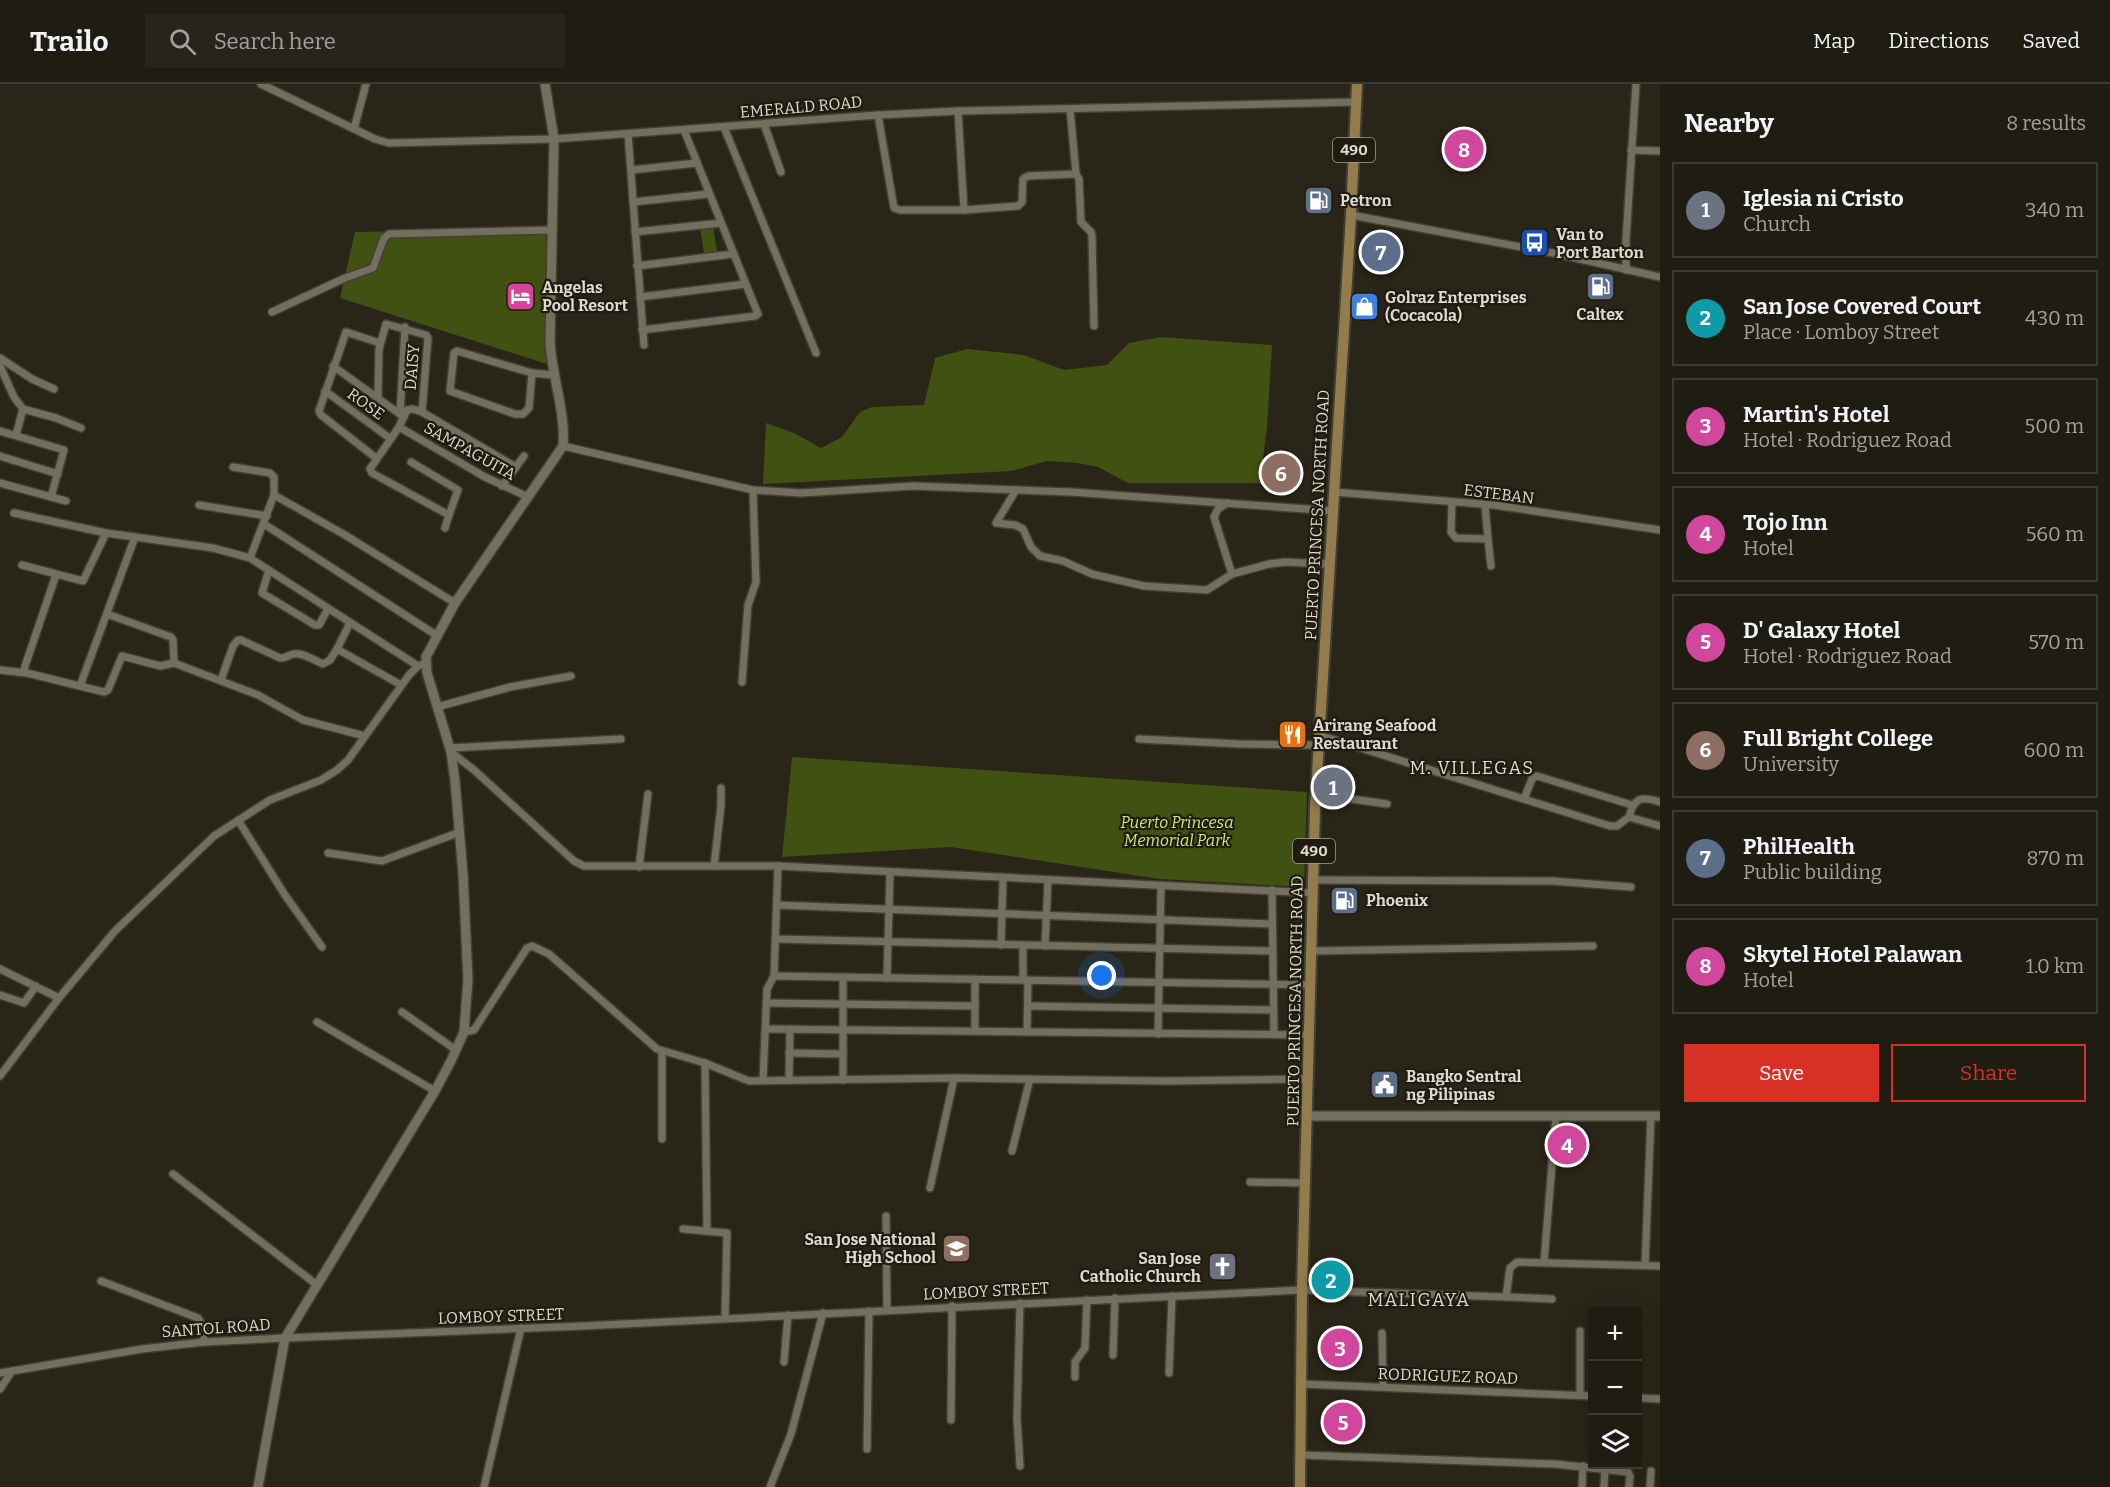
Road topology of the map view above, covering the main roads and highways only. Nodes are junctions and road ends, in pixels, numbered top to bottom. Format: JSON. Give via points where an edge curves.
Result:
{"nodes":[{"id":1,"x":1357,"y":84,"type":"edge"},
{"id":2,"x":1300,"y":1487,"type":"edge"}],
"edges":[{"from":1,"to":2,"type":"main road","name":"PUERTO PRINCESA NORTH ROAD","number":"490","via":[[1316,794]]}]}
